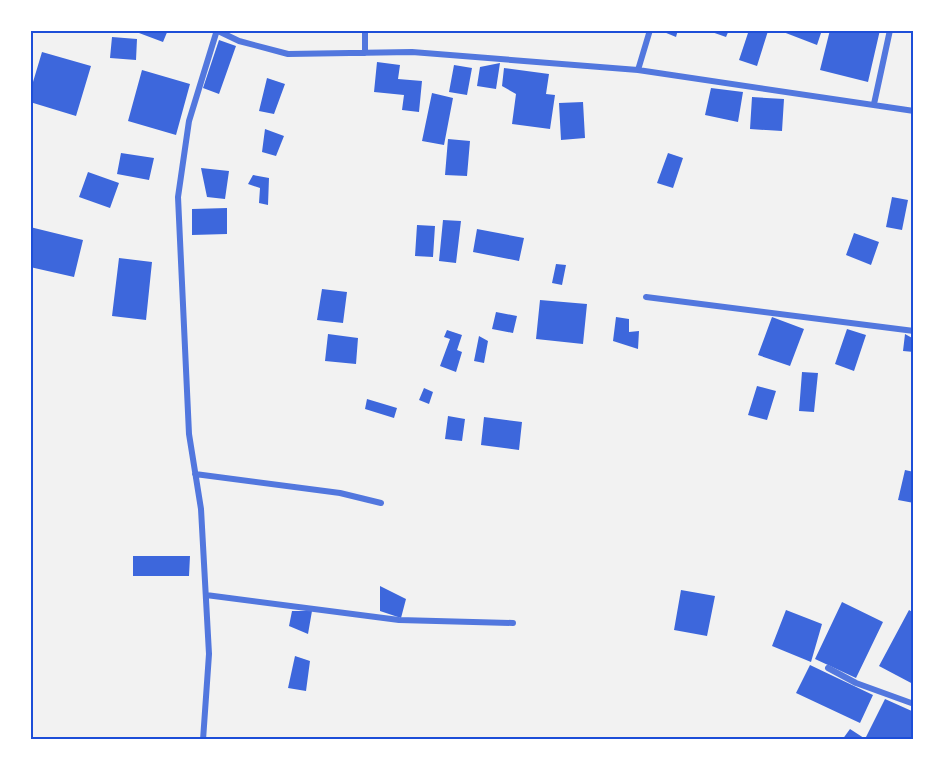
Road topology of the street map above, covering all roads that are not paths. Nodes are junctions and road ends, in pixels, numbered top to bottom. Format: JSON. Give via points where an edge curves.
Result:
{"nodes":[{"id":1,"x":217,"y":30,"type":"edge"},
{"id":2,"x":365,"y":30,"type":"edge"},
{"id":3,"x":650,"y":30,"type":"edge"},
{"id":4,"x":890,"y":30,"type":"edge"},
{"id":5,"x":365,"y":53,"type":"junction"},
{"id":6,"x":638,"y":70,"type":"junction"},
{"id":7,"x":874,"y":104,"type":"junction"},
{"id":8,"x":914,"y":111,"type":"edge"},
{"id":9,"x":646,"y":297,"type":"dead end"},
{"id":10,"x":914,"y":331,"type":"edge"},
{"id":11,"x":195,"y":474,"type":"junction"},
{"id":12,"x":381,"y":503,"type":"dead end"},
{"id":13,"x":206,"y":595,"type":"junction"},
{"id":14,"x":513,"y":623,"type":"dead end"},
{"id":15,"x":828,"y":668,"type":"dead end"},
{"id":16,"x":914,"y":704,"type":"edge"},
{"id":17,"x":203,"y":740,"type":"edge"}],
"edges":[{"from":1,"to":5,"type":"street","via":[[239,41],[288,54]]},
{"from":1,"to":11,"type":"street","via":[[189,121],[178,197],[189,434]]},
{"from":2,"to":5,"type":"street"},
{"from":3,"to":6,"type":"street"},
{"from":4,"to":7,"type":"street"},
{"from":5,"to":6,"type":"street","via":[[435,54]]},
{"from":6,"to":7,"type":"street"},
{"from":7,"to":8,"type":"street"},
{"from":9,"to":10,"type":"street"},
{"from":11,"to":12,"type":"street","via":[[340,493]]},
{"from":11,"to":13,"type":"street"},
{"from":13,"to":14,"type":"street","via":[[399,620]]},
{"from":13,"to":17,"type":"street","via":[[209,654]]},
{"from":15,"to":16,"type":"street","via":[[856,683]]}]}
